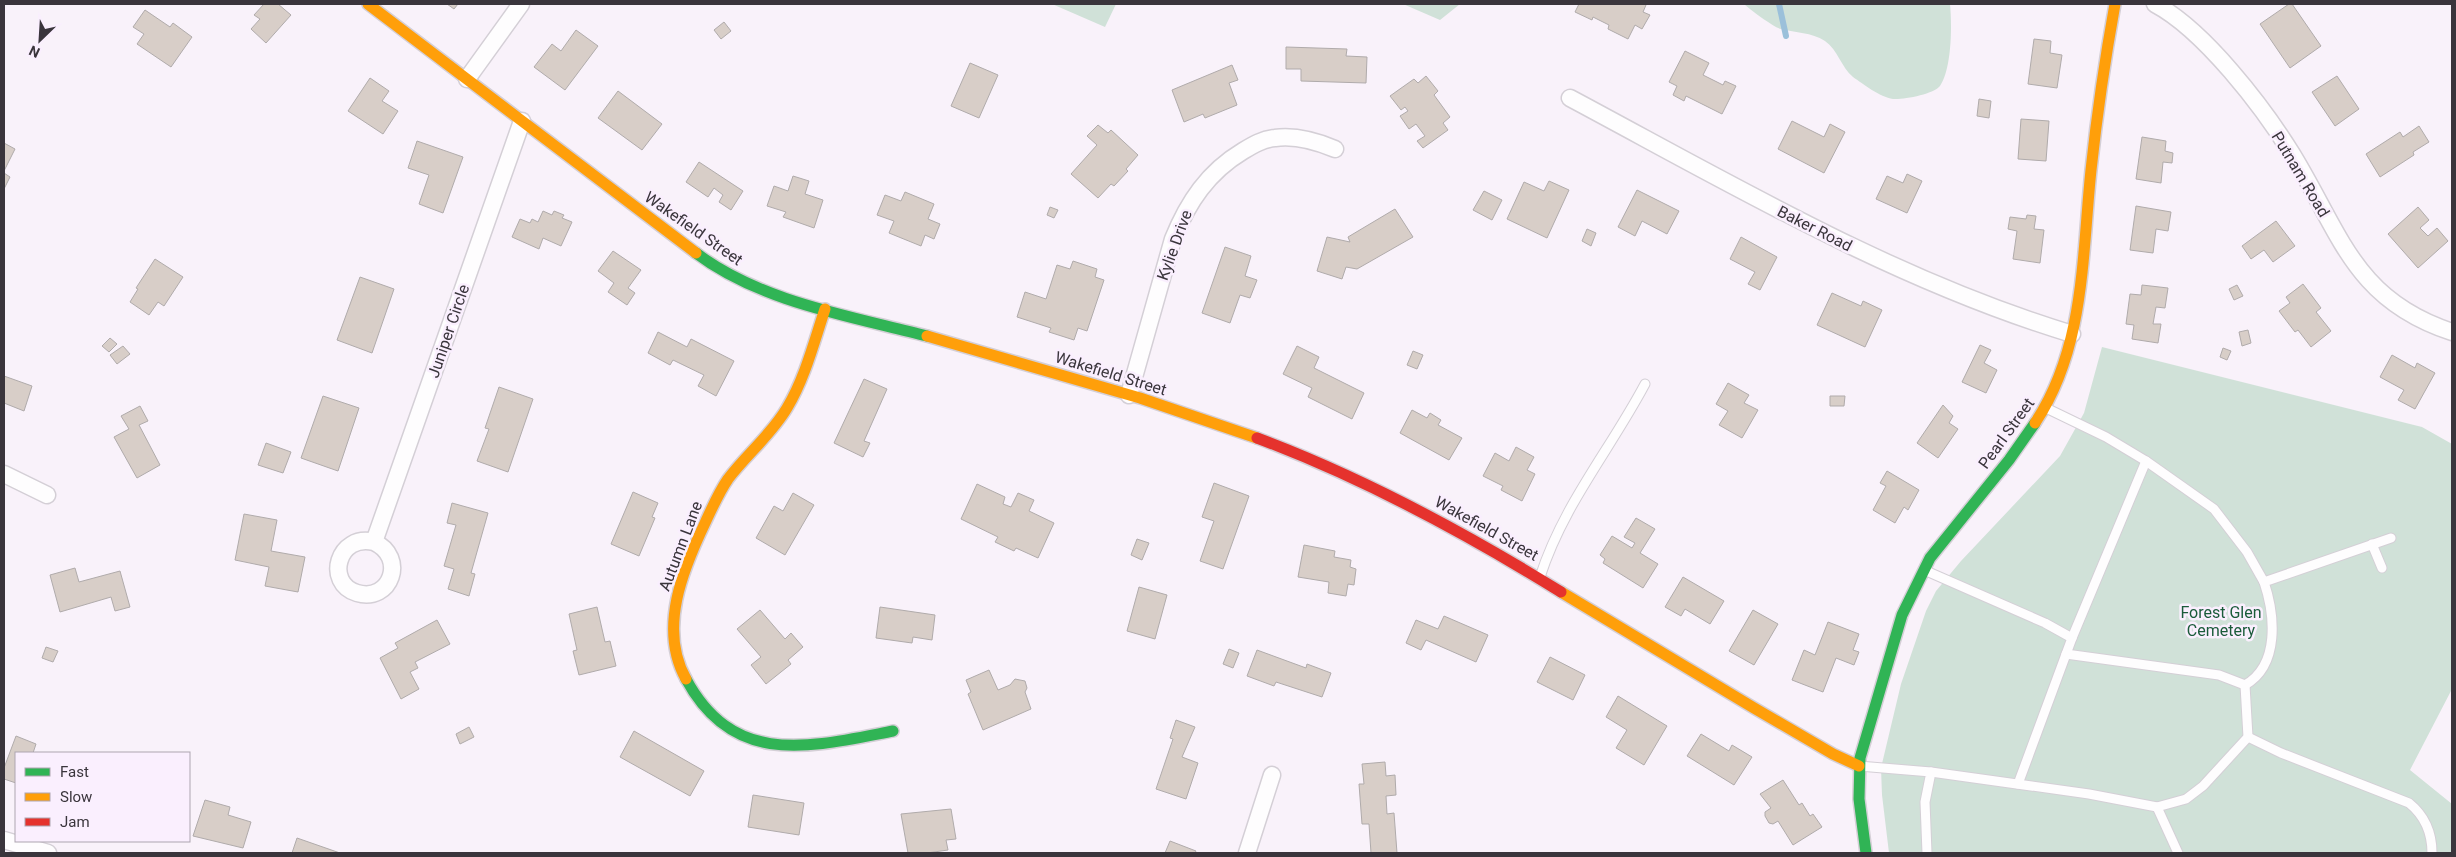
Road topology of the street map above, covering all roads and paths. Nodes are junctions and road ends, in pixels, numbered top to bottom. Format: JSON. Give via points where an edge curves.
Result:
{"nodes":[{"id":1,"x":368,"y":4,"type":"edge"},
{"id":2,"x":521,"y":4,"type":"edge"},
{"id":3,"x":2115,"y":4,"type":"edge"},
{"id":4,"x":2155,"y":4,"type":"edge"},
{"id":5,"x":467,"y":79,"type":"junction"},
{"id":6,"x":1570,"y":98,"type":"dead end"},
{"id":7,"x":522,"y":121,"type":"junction"},
{"id":8,"x":1335,"y":148,"type":"dead end"},
{"id":9,"x":825,"y":309,"type":"junction"},
{"id":10,"x":2452,"y":332,"type":"edge"},
{"id":11,"x":2072,"y":334,"type":"junction"},
{"id":12,"x":1646,"y":384,"type":"dead end"},
{"id":13,"x":1128,"y":396,"type":"junction"},
{"id":14,"x":2046,"y":408,"type":"junction"},
{"id":15,"x":2146,"y":461,"type":"junction"},
{"id":16,"x":4,"y":474,"type":"edge"},
{"id":17,"x":47,"y":494,"type":"dead end"},
{"id":18,"x":2391,"y":538,"type":"dead end"},
{"id":19,"x":374,"y":542,"type":"dead end"},
{"id":20,"x":2372,"y":544,"type":"junction"},
{"id":21,"x":2382,"y":568,"type":"dead end"},
{"id":22,"x":1922,"y":569,"type":"junction"},
{"id":23,"x":1540,"y":577,"type":"junction"},
{"id":24,"x":2264,"y":582,"type":"junction"},
{"id":25,"x":2072,"y":638,"type":"junction"},
{"id":26,"x":2066,"y":654,"type":"junction"},
{"id":27,"x":2245,"y":684,"type":"junction"},
{"id":28,"x":893,"y":731,"type":"dead end"},
{"id":29,"x":2248,"y":737,"type":"junction"},
{"id":30,"x":1860,"y":766,"type":"junction"},
{"id":31,"x":1931,"y":772,"type":"junction"},
{"id":32,"x":1272,"y":775,"type":"dead end"},
{"id":33,"x":2018,"y":784,"type":"junction"},
{"id":34,"x":2157,"y":807,"type":"junction"},
{"id":35,"x":4,"y":840,"type":"edge"},
{"id":36,"x":48,"y":853,"type":"edge"},
{"id":37,"x":1247,"y":853,"type":"edge"},
{"id":38,"x":1866,"y":853,"type":"edge"},
{"id":39,"x":1927,"y":853,"type":"edge"},
{"id":40,"x":2178,"y":853,"type":"edge"},
{"id":41,"x":2432,"y":853,"type":"edge"}],
"edges":[{"from":1,"to":5,"type":"street","name":"Wakefield Street"},
{"from":2,"to":5,"type":"street"},
{"from":3,"to":11,"type":"street","name":"Pearl Street"},
{"from":4,"to":10,"type":"street","name":"Putnam Road","via":[[2185,24],[2205,44],[2258,107],[2292,154],[2351,258],[2373,286],[2406,312]]},
{"from":5,"to":7,"type":"street","name":"Wakefield Street"},
{"from":6,"to":11,"type":"street","name":"Baker Road","via":[[1840,242],[2007,312]]},
{"from":7,"to":9,"type":"street","name":"Wakefield Street","via":[[718,269],[747,283]]},
{"from":7,"to":19,"type":"street","name":"Juniper Circle"},
{"from":8,"to":13,"type":"street","name":"Kylie Drive","via":[[1300,138],[1269,139],[1234,156],[1199,189],[1173,239]]},
{"from":9,"to":13,"type":"street","name":"Wakefield Street","via":[[953,343]]},
{"from":9,"to":28,"type":"street","name":"Autumn Lane","via":[[787,408],[728,480],[692,552],[675,605],[676,650],[683,675],[700,703],[717,721],[742,736],[764,744],[792,746]]},
{"from":11,"to":14,"type":"street","name":"Pearl Street"},
{"from":12,"to":23,"type":"lane","via":[[1574,499],[1552,543]]},
{"from":13,"to":23,"type":"street","name":"Wakefield Street","via":[[1321,463],[1418,508]]},
{"from":14,"to":15,"type":"lane"},
{"from":14,"to":22,"type":"street","name":"Pearl Street","via":[[2012,458],[1956,523]]},
{"from":15,"to":24,"type":"lane","via":[[2214,509],[2247,552]]},
{"from":15,"to":25,"type":"lane"},
{"from":16,"to":17,"type":"street"},
{"from":18,"to":20,"type":"lane"},
{"from":20,"to":21,"type":"lane"},
{"from":20,"to":24,"type":"lane"},
{"from":22,"to":25,"type":"lane"},
{"from":22,"to":30,"type":"street","name":"Pearl Street","via":[[1891,648]]},
{"from":23,"to":30,"type":"street","name":"Wakefield Street","via":[[1835,756]]},
{"from":24,"to":27,"type":"lane","via":[[2272,621],[2270,649],[2260,673]]},
{"from":25,"to":26,"type":"lane"},
{"from":26,"to":27,"type":"lane","via":[[2219,675]]},
{"from":26,"to":33,"type":"lane"},
{"from":27,"to":29,"type":"lane"},
{"from":29,"to":34,"type":"lane","via":[[2203,786],[2186,799]]},
{"from":29,"to":41,"type":"lane","via":[[2417,809],[2428,826]]},
{"from":30,"to":31,"type":"lane"},
{"from":30,"to":38,"type":"street","name":"Pearl Street","via":[[1859,795]]},
{"from":31,"to":33,"type":"lane"},
{"from":31,"to":39,"type":"lane","via":[[1925,802]]},
{"from":32,"to":37,"type":"street"},
{"from":33,"to":34,"type":"lane"},
{"from":34,"to":40,"type":"lane"},
{"from":35,"to":36,"type":"street"}]}
